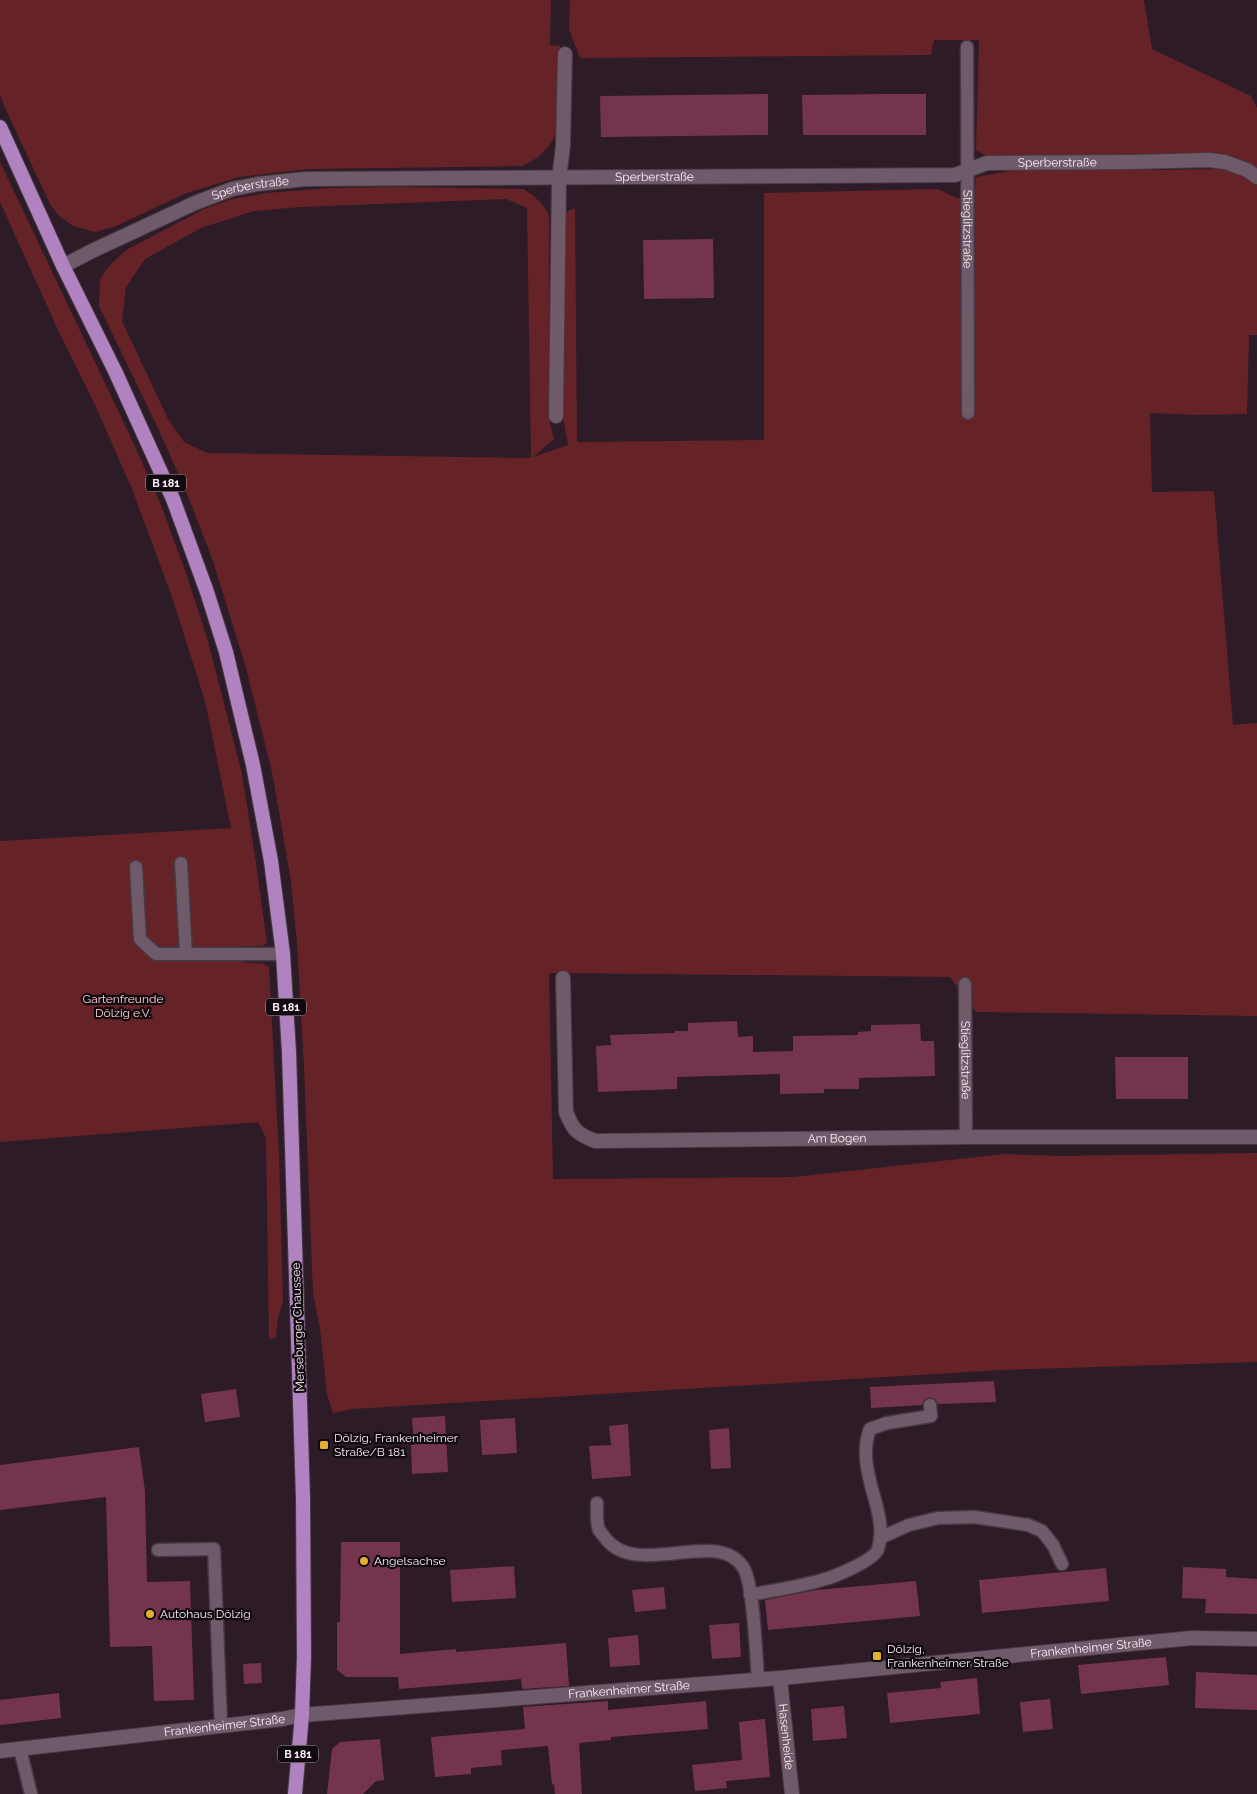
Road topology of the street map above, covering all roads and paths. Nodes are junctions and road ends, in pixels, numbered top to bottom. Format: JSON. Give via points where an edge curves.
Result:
{"nodes":[{"id":1,"x":967,"y":47,"type":"dead end"},
{"id":2,"x":566,"y":54,"type":"dead end"},
{"id":3,"x":0,"y":127,"type":"edge"},
{"id":4,"x":966,"y":170,"type":"junction"},
{"id":5,"x":1257,"y":177,"type":"edge"},
{"id":6,"x":558,"y":178,"type":"junction"},
{"id":7,"x":63,"y":266,"type":"junction"},
{"id":8,"x":968,"y":413,"type":"dead end"},
{"id":9,"x":556,"y":416,"type":"dead end"},
{"id":10,"x":181,"y":863,"type":"dead end"},
{"id":11,"x":136,"y":867,"type":"dead end"},
{"id":12,"x":186,"y":954,"type":"junction"},
{"id":13,"x":283,"y":954,"type":"junction"},
{"id":14,"x":563,"y":978,"type":"dead end"},
{"id":15,"x":965,"y":984,"type":"dead end"},
{"id":16,"x":966,"y":1137,"type":"junction"},
{"id":17,"x":1257,"y":1137,"type":"edge"},
{"id":18,"x":930,"y":1405,"type":"dead end"},
{"id":19,"x":597,"y":1503,"type":"dead end"},
{"id":20,"x":880,"y":1538,"type":"junction"},
{"id":21,"x":158,"y":1550,"type":"dead end"},
{"id":22,"x":1062,"y":1564,"type":"dead end"},
{"id":23,"x":750,"y":1595,"type":"junction"},
{"id":24,"x":1257,"y":1639,"type":"edge"},
{"id":25,"x":780,"y":1678,"type":"junction"},
{"id":26,"x":758,"y":1680,"type":"junction"},
{"id":27,"x":302,"y":1715,"type":"junction"},
{"id":28,"x":221,"y":1726,"type":"junction"},
{"id":29,"x":20,"y":1750,"type":"junction"},
{"id":30,"x":0,"y":1751,"type":"edge"},
{"id":31,"x":31,"y":1794,"type":"edge"},
{"id":32,"x":295,"y":1794,"type":"edge"},
{"id":33,"x":792,"y":1794,"type":"edge"}],
"edges":[{"from":1,"to":4,"type":"lane","name":"Stieglitzstraße"},
{"from":2,"to":6,"type":"street","via":[[563,146]]},
{"from":3,"to":7,"type":"main road","number":"B 181"},
{"from":4,"to":5,"type":"street","name":"Sperberstraße","via":[[987,162],[1208,160],[1225,162]]},
{"from":4,"to":6,"type":"street","name":"Sperberstraße","via":[[955,175]]},
{"from":4,"to":8,"type":"lane","name":"Stieglitzstraße"},
{"from":6,"to":7,"type":"street","name":"Sperberstraße","via":[[305,180],[258,184],[232,189],[195,203]]},
{"from":6,"to":9,"type":"street"},
{"from":7,"to":13,"type":"main road","name":"Merseburger Chaussee","number":"B 181","via":[[146,437],[207,592],[241,710],[271,861]]},
{"from":10,"to":12,"type":"lane"},
{"from":11,"to":12,"type":"lane","via":[[140,938],[156,954]]},
{"from":12,"to":13,"type":"lane"},
{"from":13,"to":27,"type":"main road","name":"Merseburger Chaussee","number":"B 181","via":[[292,1126],[303,1498]]},
{"from":14,"to":16,"type":"street","name":"Am Bogen","via":[[566,1112],[571,1126],[595,1142]]},
{"from":15,"to":16,"type":"lane","name":"Stieglitzstraße"},
{"from":16,"to":17,"type":"street","name":"Am Bogen"},
{"from":18,"to":20,"type":"lane","via":[[932,1416],[870,1429],[865,1441],[867,1471],[877,1507]]},
{"from":19,"to":23,"type":"lane","via":[[599,1530],[612,1547],[633,1556],[719,1551],[734,1558],[744,1568]]},
{"from":20,"to":22,"type":"lane","via":[[910,1525],[938,1518],[974,1517],[1028,1525],[1042,1531],[1053,1544]]},
{"from":20,"to":23,"type":"lane","via":[[878,1551],[868,1560],[824,1580]]},
{"from":21,"to":28,"type":"lane","via":[[214,1548]]},
{"from":23,"to":26,"type":"lane"},
{"from":24,"to":25,"type":"street","name":"Frankenheimer Straße","via":[[1183,1639]]},
{"from":25,"to":26,"type":"street","name":"Frankenheimer Straße"},
{"from":25,"to":33,"type":"street","name":"Hasenheide"},
{"from":26,"to":27,"type":"street","name":"Frankenheimer Straße"},
{"from":27,"to":28,"type":"street","name":"Frankenheimer Straße"},
{"from":27,"to":32,"type":"main road","name":"Merseburger Chaussee","number":"B 181"},
{"from":28,"to":29,"type":"street","name":"Frankenheimer Straße"},
{"from":29,"to":30,"type":"street","name":"Frankenheimer Straße"},
{"from":29,"to":31,"type":"lane"}]}
